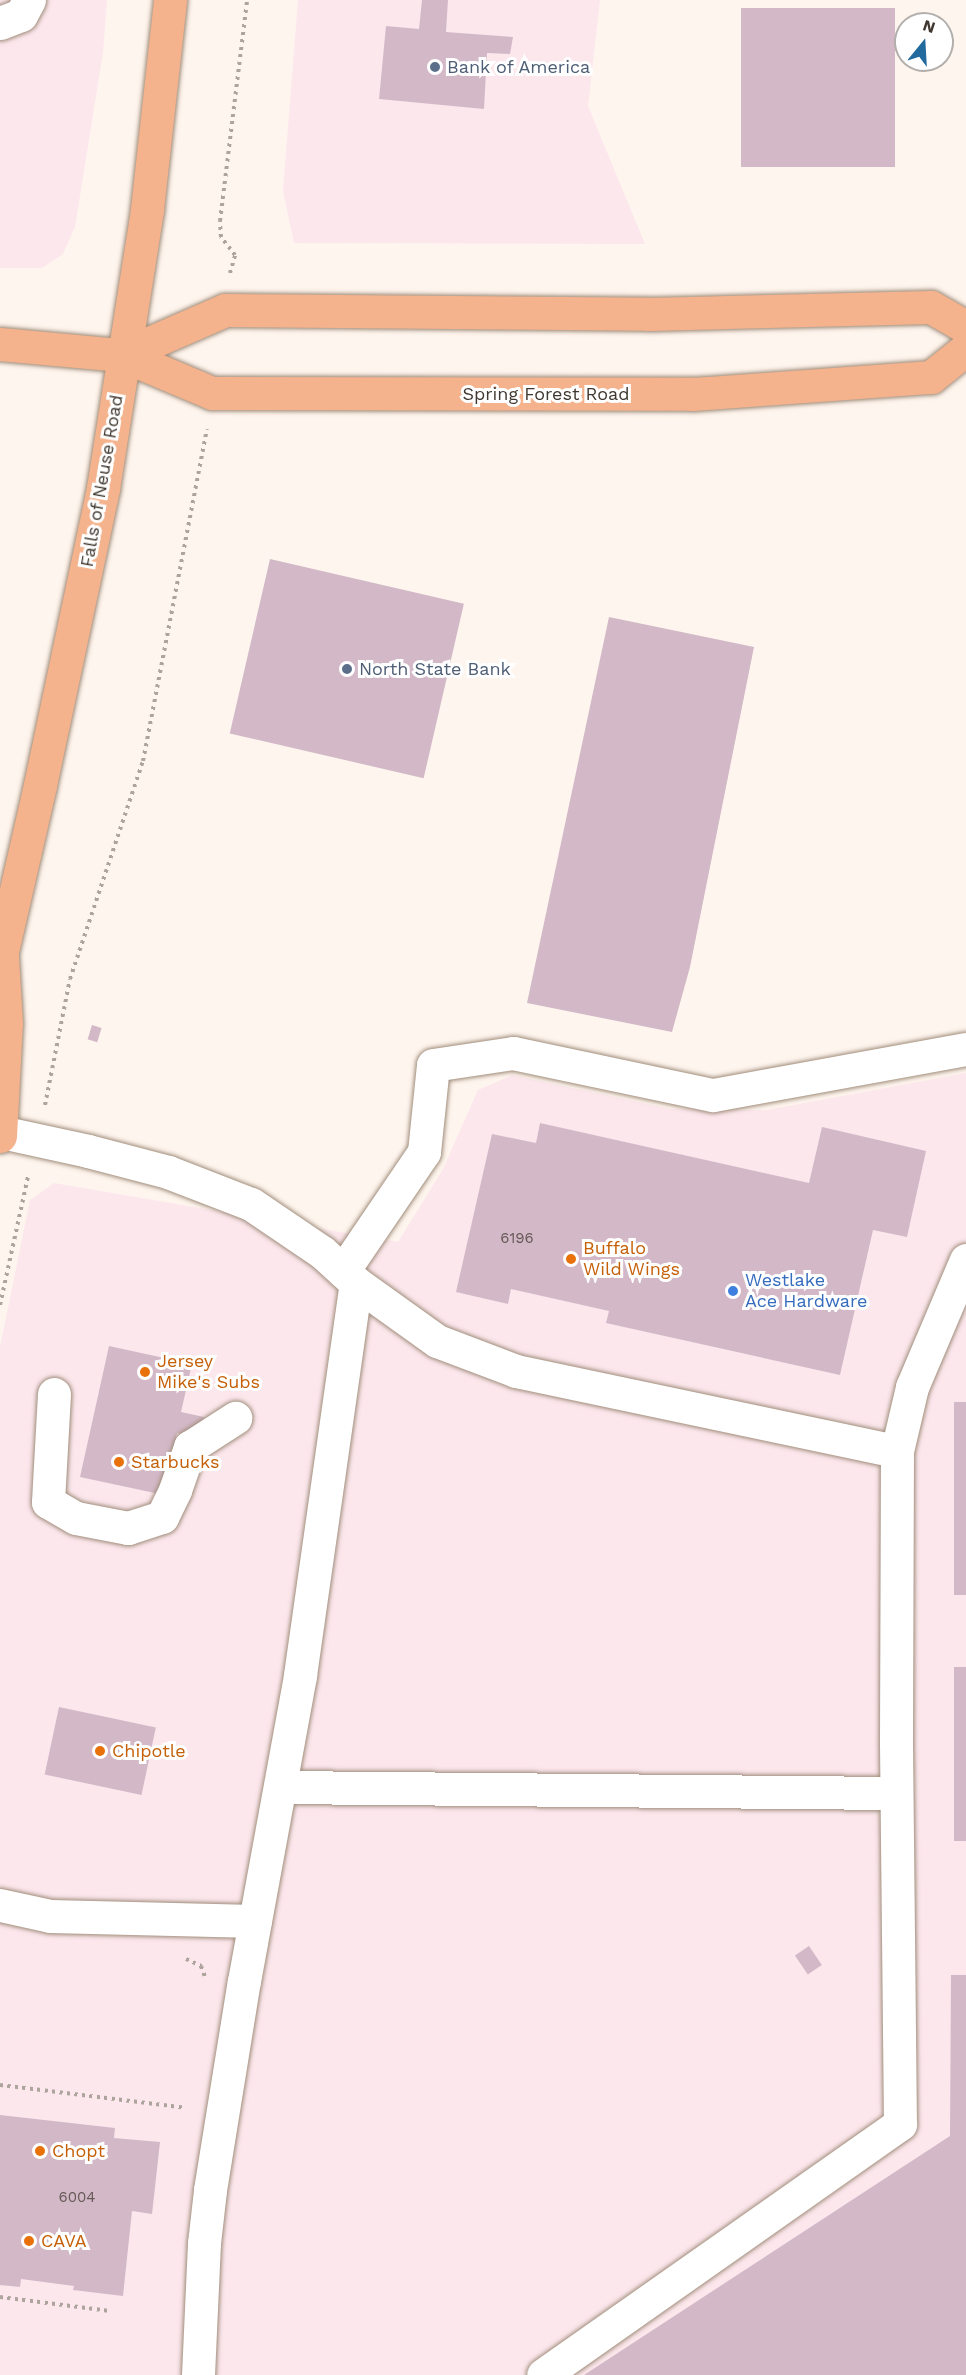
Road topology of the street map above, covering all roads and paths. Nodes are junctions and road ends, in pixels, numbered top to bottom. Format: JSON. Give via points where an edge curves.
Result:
{"nodes":[{"id":1,"x":29,"y":0,"type":"edge"},
{"id":2,"x":171,"y":0,"type":"edge"},
{"id":3,"x":247,"y":0,"type":"edge"},
{"id":4,"x":0,"y":23,"type":"edge"},
{"id":5,"x":235,"y":255,"type":"dead end"},
{"id":6,"x":966,"y":327,"type":"edge"},
{"id":7,"x":0,"y":344,"type":"edge"},
{"id":8,"x":966,"y":349,"type":"edge"},
{"id":9,"x":122,"y":355,"type":"junction"},
{"id":10,"x":204,"y":449,"type":"dead end"},
{"id":11,"x":1,"y":959,"type":"edge"},
{"id":12,"x":966,"y":1049,"type":"edge"},
{"id":13,"x":48,"y":1091,"type":"dead end"},
{"id":14,"x":1,"y":1134,"type":"edge"},
{"id":15,"x":24,"y":1193,"type":"dead end"},
{"id":16,"x":966,"y":1260,"type":"edge"},
{"id":17,"x":349,"y":1277,"type":"junction"},
{"id":18,"x":0,"y":1305,"type":"edge"},
{"id":19,"x":54,"y":1394,"type":"dead end"},
{"id":20,"x":235,"y":1418,"type":"dead end"},
{"id":21,"x":897,"y":1451,"type":"junction"},
{"id":22,"x":280,"y":1787,"type":"junction"},
{"id":23,"x":896,"y":1792,"type":"junction"},
{"id":24,"x":0,"y":1905,"type":"edge"},
{"id":25,"x":255,"y":1921,"type":"junction"},
{"id":26,"x":184,"y":1958,"type":"dead end"},
{"id":27,"x":208,"y":1985,"type":"dead end"},
{"id":28,"x":0,"y":2085,"type":"edge"},
{"id":29,"x":193,"y":2109,"type":"dead end"},
{"id":30,"x":0,"y":2297,"type":"edge"},
{"id":31,"x":110,"y":2312,"type":"dead end"},
{"id":32,"x":198,"y":2375,"type":"edge"},
{"id":33,"x":543,"y":2375,"type":"edge"}],
"edges":[{"from":1,"to":4,"type":"lane","via":[[21,15]]},
{"from":2,"to":9,"type":"main road","name":"Falls of Neuse Road","via":[[147,208]]},
{"from":3,"to":5,"type":"path","via":[[220,221],[221,237]]},
{"from":6,"to":9,"type":"main road","name":"Spring Forest Road","via":[[930,307],[650,314],[225,310]]},
{"from":7,"to":9,"type":"main road","name":"Spring Forest Road"},
{"from":8,"to":9,"type":"main road","name":"Spring Forest Road","via":[[931,378],[693,394],[212,393]]},
{"from":9,"to":11,"type":"main road","name":"Falls of Neuse Road","via":[[94,533]]},
{"from":10,"to":13,"type":"path","via":[[143,761],[70,979]]},
{"from":11,"to":14,"type":"main road","name":"Falls of Neuse Road","via":[[6,1023]]},
{"from":12,"to":17,"type":"lane","via":[[713,1095],[513,1053],[433,1065],[424,1152]]},
{"from":14,"to":17,"type":"lane","via":[[88,1150],[168,1172],[251,1204],[322,1252]]},
{"from":15,"to":18,"type":"path"},
{"from":16,"to":21,"type":"lane","via":[[912,1387]]},
{"from":17,"to":21,"type":"lane","via":[[437,1341],[516,1371]]},
{"from":17,"to":22,"type":"lane","via":[[303,1655]]},
{"from":19,"to":20,"type":"lane","via":[[48,1502],[76,1518],[128,1528],[162,1517],[190,1447]]},
{"from":21,"to":23,"type":"lane"},
{"from":22,"to":23,"type":"lane"},
{"from":22,"to":25,"type":"lane"},
{"from":23,"to":33,"type":"lane","via":[[900,2124]]},
{"from":24,"to":25,"type":"lane","via":[[50,1916]]},
{"from":25,"to":32,"type":"lane","via":[[210,2190]]},
{"from":26,"to":27,"type":"path","via":[[201,1966]]},
{"from":28,"to":29,"type":"path"},
{"from":30,"to":31,"type":"path"}]}
